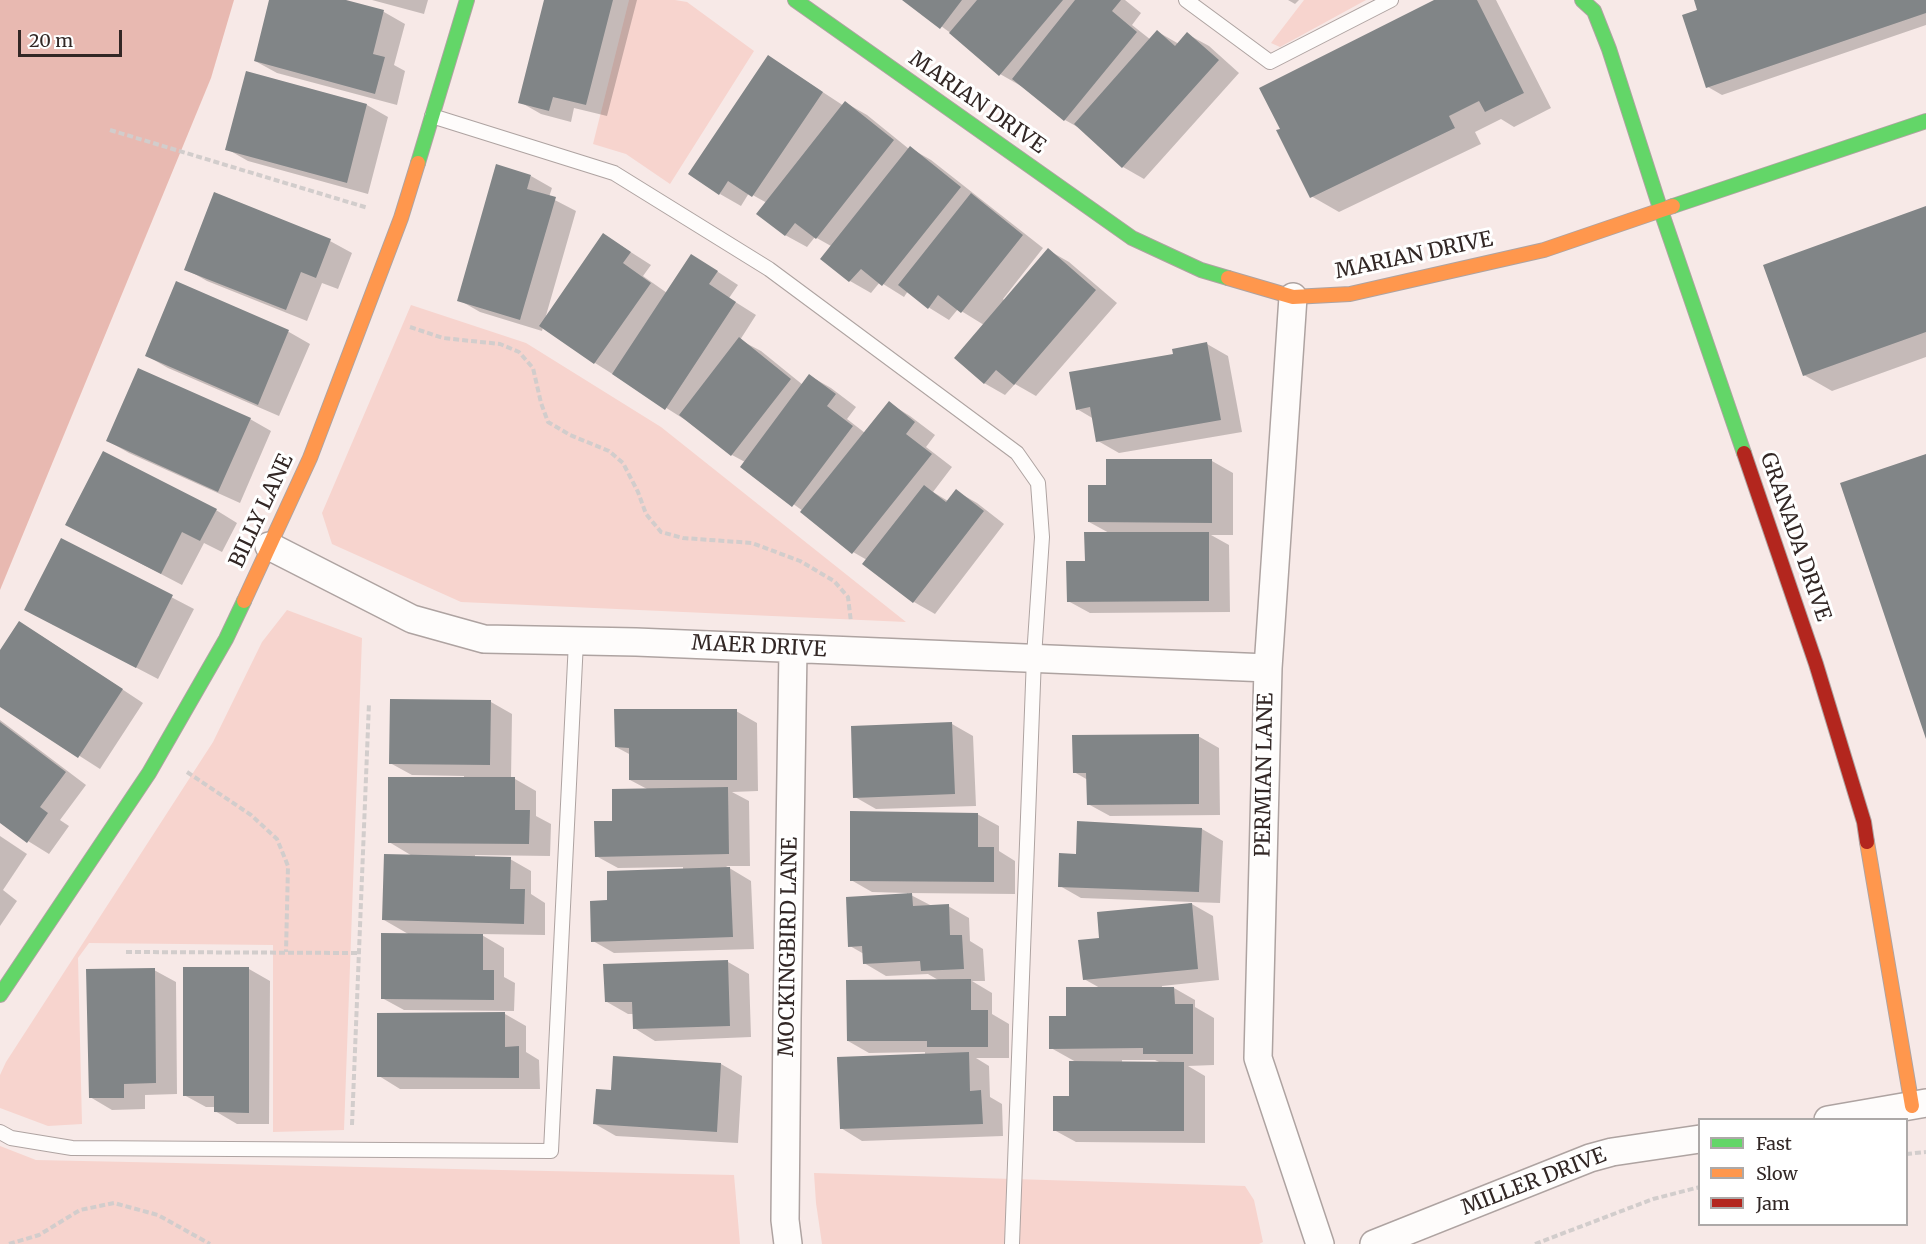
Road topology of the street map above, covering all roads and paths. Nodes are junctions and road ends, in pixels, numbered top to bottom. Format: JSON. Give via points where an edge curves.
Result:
{"nodes":[{"id":1,"x":467,"y":0,"type":"edge"},
{"id":2,"x":795,"y":0,"type":"edge"},
{"id":3,"x":1186,"y":0,"type":"edge"},
{"id":4,"x":1391,"y":0,"type":"edge"},
{"id":5,"x":1582,"y":0,"type":"edge"},
{"id":6,"x":1604,"y":0,"type":"edge"},
{"id":7,"x":1594,"y":11,"type":"junction"},
{"id":8,"x":432,"y":116,"type":"junction"},
{"id":9,"x":1926,"y":122,"type":"edge"},
{"id":10,"x":110,"y":130,"type":"dead end"},
{"id":11,"x":372,"y":209,"type":"dead end"},
{"id":12,"x":1661,"y":211,"type":"junction"},
{"id":13,"x":1293,"y":297,"type":"junction"},
{"id":14,"x":410,"y":327,"type":"dead end"},
{"id":15,"x":269,"y":546,"type":"junction"},
{"id":16,"x":851,"y":623,"type":"dead end"},
{"id":17,"x":576,"y":641,"type":"junction"},
{"id":18,"x":793,"y":650,"type":"junction"},
{"id":19,"x":1034,"y":657,"type":"junction"},
{"id":20,"x":1268,"y":668,"type":"junction"},
{"id":21,"x":369,"y":703,"type":"dead end"},
{"id":22,"x":186,"y":772,"type":"dead end"},
{"id":23,"x":126,"y":952,"type":"dead end"},
{"id":24,"x":286,"y":952,"type":"junction"},
{"id":25,"x":359,"y":952,"type":"junction"},
{"id":26,"x":0,"y":995,"type":"edge"},
{"id":27,"x":1919,"y":1104,"type":"edge"},
{"id":28,"x":1834,"y":1118,"type":"edge"},
{"id":29,"x":0,"y":1132,"type":"edge"},
{"id":30,"x":1698,"y":1139,"type":"edge"},
{"id":31,"x":351,"y":1148,"type":"junction"},
{"id":32,"x":1926,"y":1152,"type":"edge"},
{"id":33,"x":1908,"y":1154,"type":"edge"},
{"id":34,"x":1698,"y":1188,"type":"edge"},
{"id":35,"x":9,"y":1244,"type":"edge"},
{"id":36,"x":210,"y":1244,"type":"edge"},
{"id":37,"x":788,"y":1244,"type":"edge"},
{"id":38,"x":1012,"y":1244,"type":"edge"},
{"id":39,"x":1320,"y":1244,"type":"edge"},
{"id":40,"x":1374,"y":1244,"type":"edge"},
{"id":41,"x":1535,"y":1244,"type":"edge"}],
"edges":[{"from":1,"to":8,"type":"street","name":"BILLY LANE"},
{"from":2,"to":13,"type":"street","name":"MARIAN DRIVE","via":[[1132,238],[1201,270]]},
{"from":3,"to":4,"type":"lane","via":[[1270,62]]},
{"from":5,"to":7,"type":"street","name":"GRANADA DRIVE"},
{"from":6,"to":7,"type":"lane"},
{"from":7,"to":12,"type":"street","name":"GRANADA DRIVE","via":[[1610,49]]},
{"from":8,"to":15,"type":"street","name":"BILLY LANE","via":[[401,218],[362,323],[310,458]]},
{"from":8,"to":19,"type":"lane","via":[[614,173],[769,269],[1017,453],[1038,483],[1042,537]]},
{"from":9,"to":12,"type":"street","name":"MARIAN DRIVE"},
{"from":10,"to":11,"type":"path"},
{"from":12,"to":13,"type":"street","name":"MARIAN DRIVE","via":[[1533,253],[1350,294]]},
{"from":12,"to":27,"type":"street","name":"GRANADA DRIVE","via":[[1816,664],[1864,822]]},
{"from":13,"to":20,"type":"street","name":"PERMIAN LANE"},
{"from":14,"to":16,"type":"path","via":[[442,338],[500,344],[519,352],[533,368],[548,422],[609,451],[623,463],[646,514],[661,532],[683,538],[752,543],[800,561],[834,581],[848,597]]},
{"from":15,"to":17,"type":"street","name":"MAER DRIVE","via":[[412,619],[484,639]]},
{"from":15,"to":26,"type":"street","name":"BILLY LANE","via":[[226,639],[149,773]]},
{"from":17,"to":18,"type":"street","name":"MAER DRIVE"},
{"from":17,"to":31,"type":"lane","via":[[551,1151]]},
{"from":18,"to":19,"type":"street","name":"MAER DRIVE"},
{"from":18,"to":37,"type":"street","name":"MOCKINGBIRD LANE","via":[[785,1220]]},
{"from":19,"to":20,"type":"street","name":"MAER DRIVE"},
{"from":19,"to":38,"type":"lane"},
{"from":20,"to":39,"type":"street","name":"PERMIAN LANE","via":[[1258,1058]]},
{"from":21,"to":25,"type":"path"},
{"from":22,"to":24,"type":"path","via":[[251,815],[277,839],[288,866]]},
{"from":23,"to":24,"type":"path"},
{"from":24,"to":25,"type":"path"},
{"from":25,"to":31,"type":"path"},
{"from":27,"to":28,"type":"street"},
{"from":29,"to":31,"type":"lane","via":[[10,1138],[72,1148]]},
{"from":30,"to":40,"type":"street","name":"MILLER DRIVE","via":[[1590,1158]]},
{"from":32,"to":33,"type":"path"},
{"from":34,"to":41,"type":"path","via":[[1653,1199]]},
{"from":35,"to":36,"type":"path","via":[[39,1235],[80,1210],[114,1203],[158,1215]]}]}
